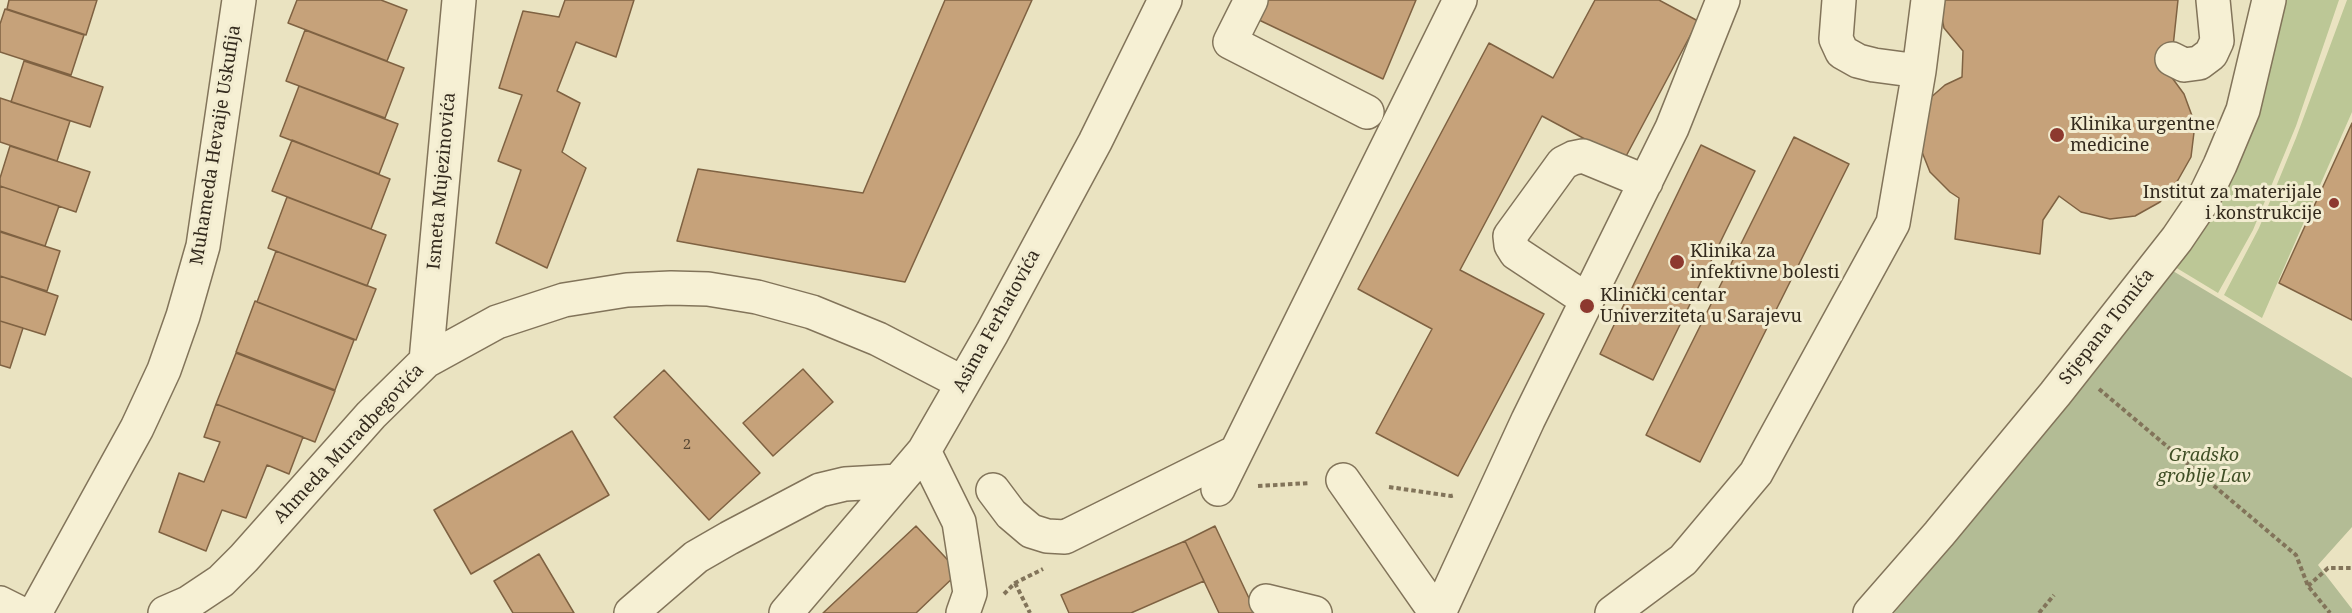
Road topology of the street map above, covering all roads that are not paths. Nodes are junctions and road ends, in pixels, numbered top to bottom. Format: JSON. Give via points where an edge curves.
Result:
{"nodes":[{"id":1,"x":238,"y":0,"type":"edge"},
{"id":2,"x":459,"y":0,"type":"edge"},
{"id":3,"x":1165,"y":0,"type":"edge"},
{"id":4,"x":1251,"y":0,"type":"edge"},
{"id":5,"x":1460,"y":0,"type":"edge"},
{"id":6,"x":1723,"y":0,"type":"edge"},
{"id":7,"x":1839,"y":0,"type":"edge"},
{"id":8,"x":1928,"y":0,"type":"edge"},
{"id":9,"x":2213,"y":0,"type":"edge"},
{"id":10,"x":2270,"y":0,"type":"edge"},
{"id":11,"x":2172,"y":59,"type":"dead end"},
{"id":12,"x":1919,"y":71,"type":"junction"},
{"id":13,"x":1367,"y":112,"type":"dead end"},
{"id":14,"x":1646,"y":182,"type":"junction"},
{"id":15,"x":1587,"y":300,"type":"junction"},
{"id":16,"x":426,"y":361,"type":"junction"},
{"id":17,"x":963,"y":383,"type":"junction"},
{"id":18,"x":924,"y":451,"type":"junction"},
{"id":19,"x":1236,"y":452,"type":"junction"},
{"id":20,"x":1343,"y":480,"type":"road end"},
{"id":21,"x":898,"y":482,"type":"junction"},
{"id":22,"x":1218,"y":489,"type":"road end"},
{"id":23,"x":993,"y":490,"type":"dead end"},
{"id":24,"x":1266,"y":601,"type":"dead end"},
{"id":25,"x":0,"y":603,"type":"edge"},
{"id":26,"x":20,"y":613,"type":"edge"},
{"id":27,"x":35,"y":613,"type":"edge"},
{"id":28,"x":165,"y":613,"type":"edge"},
{"id":29,"x":631,"y":613,"type":"edge"},
{"id":30,"x":786,"y":613,"type":"edge"},
{"id":31,"x":963,"y":613,"type":"edge"},
{"id":32,"x":1315,"y":613,"type":"edge"},
{"id":33,"x":1437,"y":613,"type":"edge"},
{"id":34,"x":1612,"y":613,"type":"edge"},
{"id":35,"x":1870,"y":613,"type":"edge"}],
"edges":[{"from":1,"to":27,"type":"street","name":"Muhameda Hevaije Uskufija","via":[[203,246],[183,316],[137,428]]},
{"from":2,"to":16,"type":"street","name":"Ismeta Mujezinovića"},
{"from":3,"to":17,"type":"street","name":"Asima Ferhatovića","via":[[1095,142]]},
{"from":4,"to":13,"type":"street","via":[[1230,42]]},
{"from":5,"to":19,"type":"street"},
{"from":6,"to":14,"type":"street"},
{"from":7,"to":12,"type":"street","via":[[1836,39],[1842,52],[1874,65]]},
{"from":8,"to":12,"type":"street"},
{"from":9,"to":11,"type":"street","via":[[2217,41],[2211,54],[2199,63],[2184,65]]},
{"from":10,"to":35,"type":"street","name":"Stjepana Tomića","via":[[2242,110],[2202,202],[2055,394]]},
{"from":12,"to":34,"type":"street","via":[[1893,223],[1756,473],[1683,560]]},
{"from":14,"to":15,"type":"street"},
{"from":14,"to":15,"type":"street","via":[[1583,156],[1573,158],[1563,163],[1510,236],[1516,253]]},
{"from":15,"to":33,"type":"street"},
{"from":16,"to":17,"type":"street","name":"Ahmeda Muradbegovića","via":[[497,322],[564,300],[627,290],[708,289],[812,312],[878,339]]},
{"from":16,"to":28,"type":"street","name":"Ahmeda Muradbegovića","via":[[371,415],[221,581]]},
{"from":17,"to":18,"type":"street","name":"Asima Ferhatovića"},
{"from":18,"to":21,"type":"street","name":"Asima Ferhatovića"},
{"from":18,"to":31,"type":"street","via":[[959,522],[970,593]]},
{"from":19,"to":22,"type":"street"},
{"from":19,"to":23,"type":"street","via":[[1065,537],[1031,531],[1011,514]]},
{"from":20,"to":33,"type":"street"},
{"from":21,"to":29,"type":"street","via":[[845,484],[820,490],[696,557]]},
{"from":21,"to":30,"type":"street","name":"Asima Ferhatovića"},
{"from":24,"to":32,"type":"street"},
{"from":25,"to":26,"type":"street"}]}
